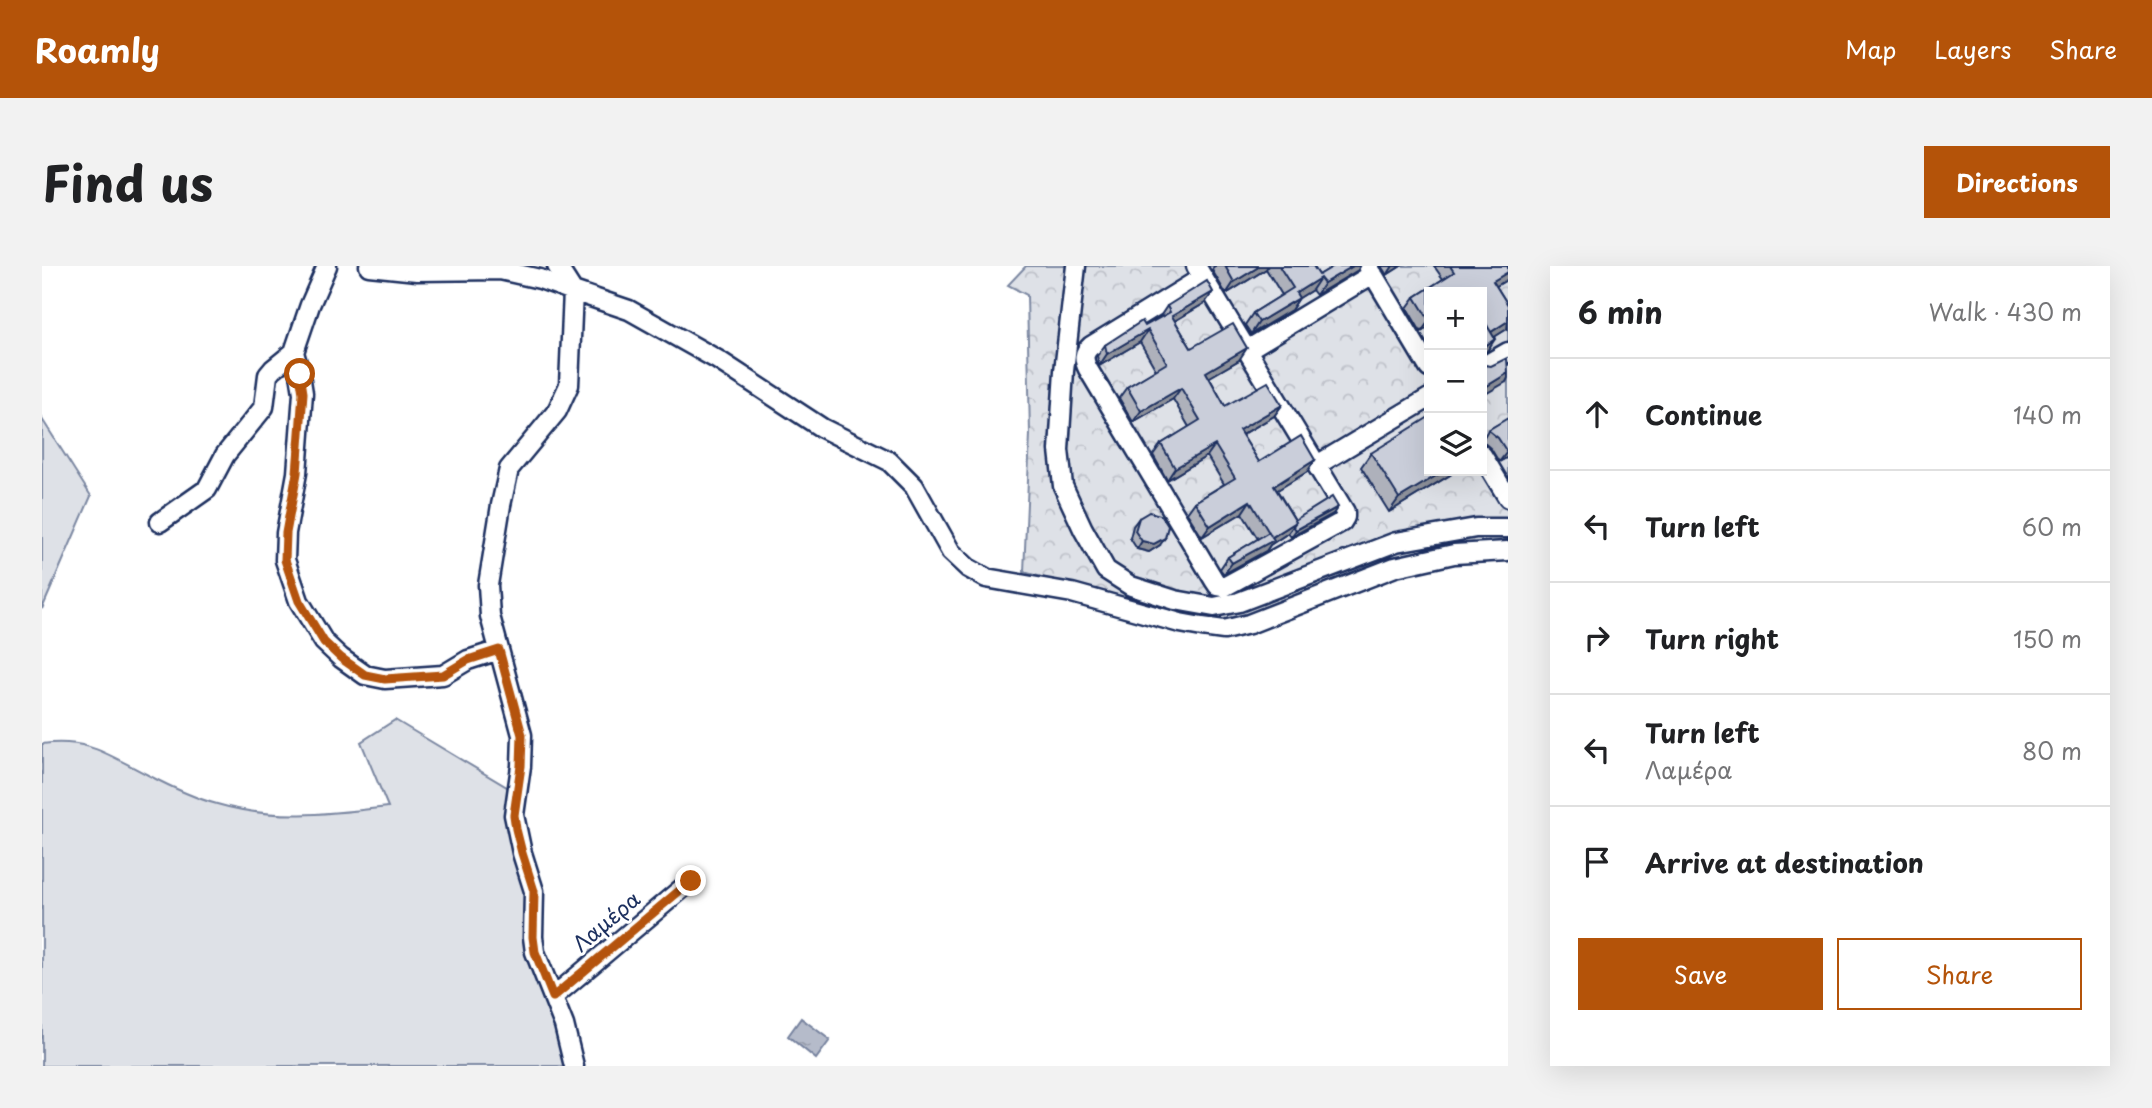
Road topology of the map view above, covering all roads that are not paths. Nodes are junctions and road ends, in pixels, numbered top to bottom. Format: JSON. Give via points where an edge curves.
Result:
{"nodes":[{"id":1,"x":327,"y":266,"type":"edge"},
{"id":2,"x":369,"y":266,"type":"edge"},
{"id":3,"x":557,"y":266,"type":"edge"},
{"id":4,"x":1076,"y":266,"type":"edge"},
{"id":5,"x":1370,"y":270,"type":"edge"},
{"id":6,"x":1199,"y":272,"type":"edge"},
{"id":7,"x":573,"y":291,"type":"junction"},
{"id":8,"x":1247,"y":350,"type":"junction"},
{"id":9,"x":294,"y":352,"type":"junction"},
{"id":10,"x":1508,"y":352,"type":"edge"},
{"id":11,"x":1424,"y":360,"type":"edge"},
{"id":12,"x":1487,"y":364,"type":"edge"},
{"id":13,"x":1424,"y":401,"type":"edge"},
{"id":14,"x":1487,"y":463,"type":"edge"},
{"id":15,"x":1317,"y":465,"type":"junction"},
{"id":16,"x":1508,"y":498,"type":"edge"},
{"id":17,"x":160,"y":522,"type":"dead end"},
{"id":18,"x":1508,"y":528,"type":"edge"},
{"id":19,"x":1508,"y":551,"type":"edge"},
{"id":20,"x":499,"y":650,"type":"junction"},
{"id":21,"x":691,"y":881,"type":"dead end"},
{"id":22,"x":553,"y":997,"type":"junction"},
{"id":23,"x":574,"y":1066,"type":"edge"}],
"edges":[{"from":1,"to":9,"type":"street"},
{"from":2,"to":7,"type":"street","via":[[416,271],[500,270]]},
{"from":3,"to":7,"type":"street"},
{"from":4,"to":18,"type":"street","via":[[1059,450],[1063,486],[1106,570],[1131,586],[1214,607],[1239,602],[1396,542],[1476,528]]},
{"from":5,"to":8,"type":"street"},
{"from":5,"to":11,"type":"street"},
{"from":6,"to":8,"type":"street"},
{"from":6,"to":15,"type":"street","via":[[1090,346],[1084,356],[1218,586],[1231,584],[1342,522],[1345,512]]},
{"from":7,"to":19,"type":"street","via":[[629,310],[718,360],[822,428],[889,461],[914,486],[951,552],[986,578],[1072,593],[1180,623],[1224,630],[1395,568],[1454,554]]},
{"from":7,"to":20,"type":"street","via":[[569,385],[557,411],[509,469],[501,505],[488,585]]},
{"from":8,"to":15,"type":"street"},
{"from":9,"to":17,"type":"street","via":[[268,375],[264,407],[225,454],[207,489]]},
{"from":9,"to":20,"type":"street","via":[[303,393],[285,560],[299,601],[324,642],[365,675],[385,679],[443,675],[468,660]]},
{"from":10,"to":12,"type":"street"},
{"from":13,"to":15,"type":"street"},
{"from":14,"to":16,"type":"street"},
{"from":20,"to":22,"type":"street","via":[[522,735],[514,808],[534,891],[535,952]]},
{"from":21,"to":22,"type":"street","name":"Λαμέρα"},
{"from":22,"to":23,"type":"street"}]}
